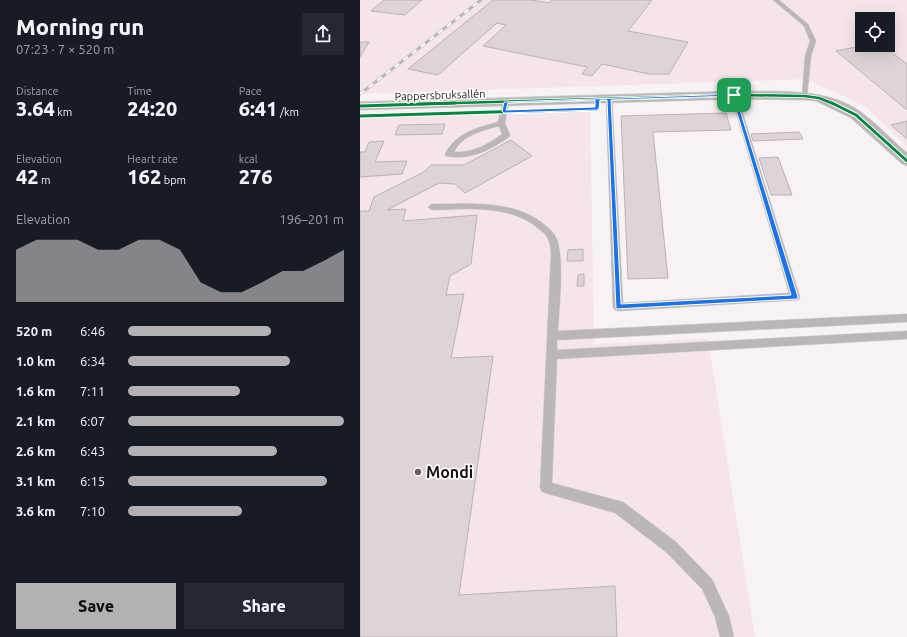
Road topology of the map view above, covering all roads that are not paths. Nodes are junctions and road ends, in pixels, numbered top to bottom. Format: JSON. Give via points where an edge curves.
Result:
{"nodes":[{"id":1,"x":776,"y":0,"type":"edge"},
{"id":2,"x":734,"y":95,"type":"junction"},
{"id":3,"x":805,"y":96,"type":"junction"},
{"id":4,"x":609,"y":98,"type":"junction"},
{"id":5,"x":506,"y":102,"type":"junction"},
{"id":6,"x":360,"y":106,"type":"edge"},
{"id":7,"x":501,"y":123,"type":"junction"},
{"id":8,"x":907,"y":161,"type":"edge"},
{"id":9,"x":432,"y":207,"type":"dead end"},
{"id":10,"x":907,"y":318,"type":"edge"},
{"id":11,"x":907,"y":335,"type":"edge"},
{"id":12,"x":553,"y":336,"type":"junction"},
{"id":13,"x":552,"y":355,"type":"junction"},
{"id":14,"x":727,"y":637,"type":"edge"}],
"edges":[{"from":1,"to":3,"type":"lane","via":[[806,25],[813,41],[808,56]]},
{"from":2,"to":3,"type":"street","name":"Pappersbruksallén"},
{"from":2,"to":4,"type":"street","name":"Pappersbruksallén"},
{"from":2,"to":4,"type":"lane","via":[[795,297],[618,307]]},
{"from":3,"to":8,"type":"street","name":"Pappersbruksallén","via":[[819,98],[856,115]]},
{"from":4,"to":5,"type":"street","name":"Pappersbruksallén"},
{"from":5,"to":6,"type":"street","name":"Pappersbruksallén"},
{"from":5,"to":7,"type":"lane"},
{"from":7,"to":7,"type":"lane","via":[[467,134],[452,144],[449,154],[467,156],[486,148],[506,135]]},
{"from":9,"to":12,"type":"lane","via":[[498,207],[532,219],[551,234],[556,254]]},
{"from":10,"to":12,"type":"lane"},
{"from":11,"to":13,"type":"lane"},
{"from":12,"to":13,"type":"lane"},
{"from":13,"to":14,"type":"lane","via":[[546,488],[618,507],[671,547],[707,584],[722,616]]}]}
